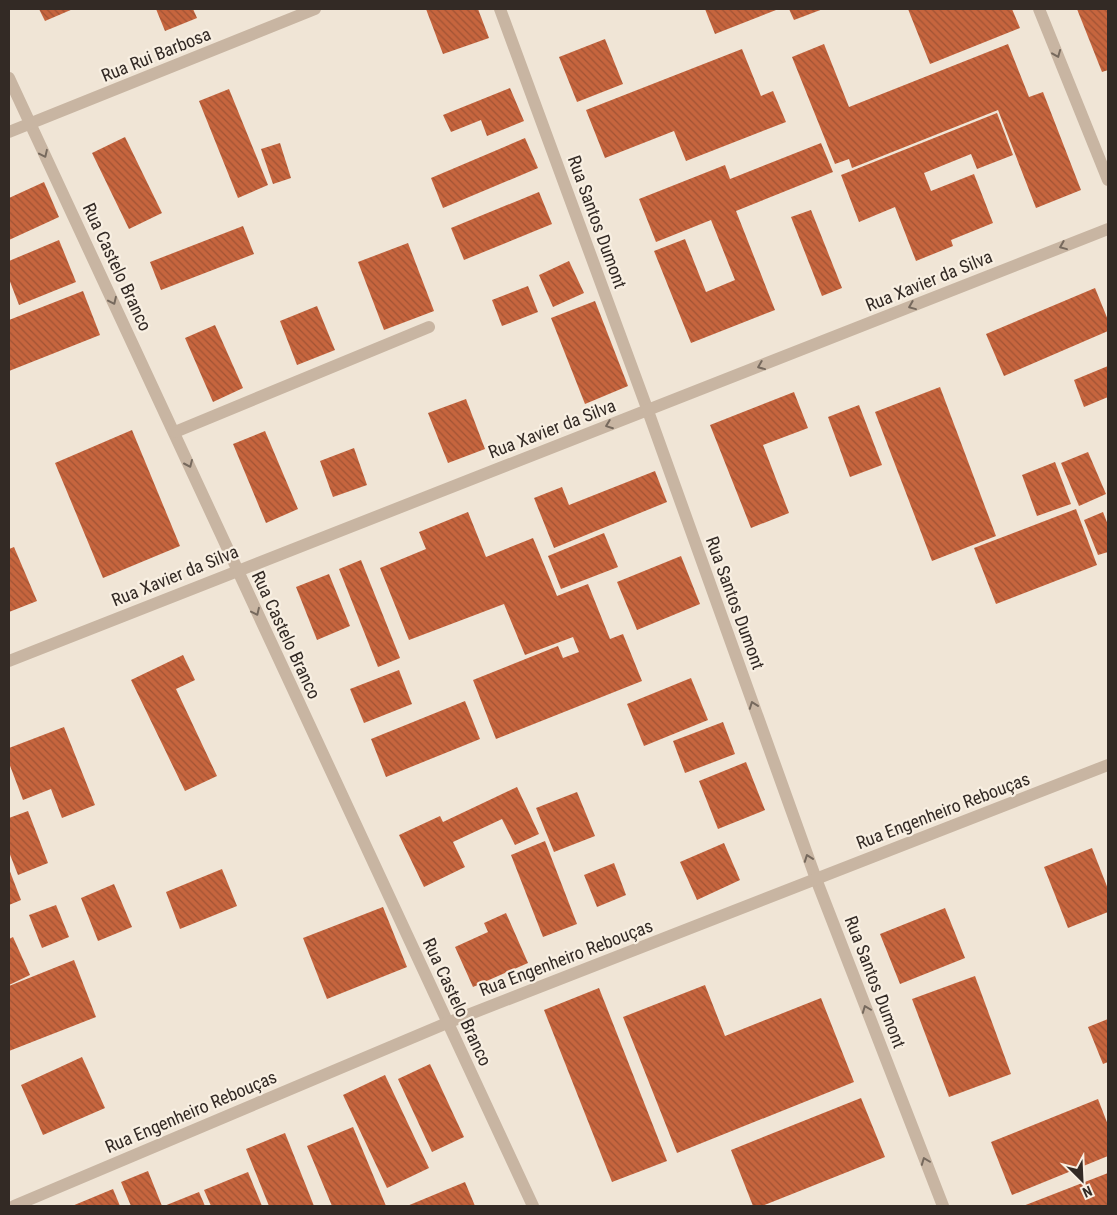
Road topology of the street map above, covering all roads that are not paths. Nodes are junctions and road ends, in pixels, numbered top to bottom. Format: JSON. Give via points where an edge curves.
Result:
{"nodes":[{"id":1,"x":316,"y":9,"type":"edge"},
{"id":2,"x":500,"y":9,"type":"edge"},
{"id":3,"x":1039,"y":9,"type":"edge"},
{"id":4,"x":9,"y":78,"type":"edge"},
{"id":5,"x":30,"y":124,"type":"junction"},
{"id":6,"x":9,"y":132,"type":"edge"},
{"id":7,"x":1108,"y":180,"type":"edge"},
{"id":8,"x":1108,"y":228,"type":"edge"},
{"id":9,"x":429,"y":327,"type":"dead end"},
{"id":10,"x":648,"y":410,"type":"junction"},
{"id":11,"x":175,"y":432,"type":"junction"},
{"id":12,"x":236,"y":570,"type":"junction"},
{"id":13,"x":9,"y":661,"type":"edge"},
{"id":14,"x":1108,"y":765,"type":"edge"},
{"id":15,"x":816,"y":879,"type":"junction"},
{"id":16,"x":447,"y":1023,"type":"junction"},
{"id":17,"x":14,"y":1206,"type":"edge"},
{"id":18,"x":533,"y":1206,"type":"edge"},
{"id":19,"x":943,"y":1206,"type":"edge"}],
"edges":[{"from":1,"to":5,"type":"street","name":"Rua Rui Barbosa"},
{"from":2,"to":10,"type":"street","name":"Rua Santos Dumont"},
{"from":3,"to":7,"type":"street","one_way":true},
{"from":4,"to":5,"type":"street","name":"Rua Castelo Branco"},
{"from":5,"to":6,"type":"street","name":"Rua Rui Barbosa"},
{"from":5,"to":11,"type":"street","name":"Rua Castelo Branco","one_way":true},
{"from":8,"to":10,"type":"street","name":"Rua Xavier da Silva","one_way":true},
{"from":9,"to":11,"type":"street"},
{"from":10,"to":12,"type":"street","name":"Rua Xavier da Silva","one_way":true},
{"from":15,"to":10,"type":"street","name":"Rua Santos Dumont","one_way":true},
{"from":11,"to":12,"type":"street","name":"Rua Castelo Branco","one_way":true},
{"from":12,"to":13,"type":"street","name":"Rua Xavier da Silva"},
{"from":12,"to":16,"type":"street","name":"Rua Castelo Branco","one_way":true},
{"from":14,"to":15,"type":"street","name":"Rua Engenheiro Rebouças"},
{"from":15,"to":16,"type":"street","name":"Rua Engenheiro Rebouças"},
{"from":19,"to":15,"type":"street","name":"Rua Santos Dumont","one_way":true},
{"from":16,"to":17,"type":"street","name":"Rua Engenheiro Rebouças"},
{"from":16,"to":18,"type":"street","name":"Rua Castelo Branco"}]}
